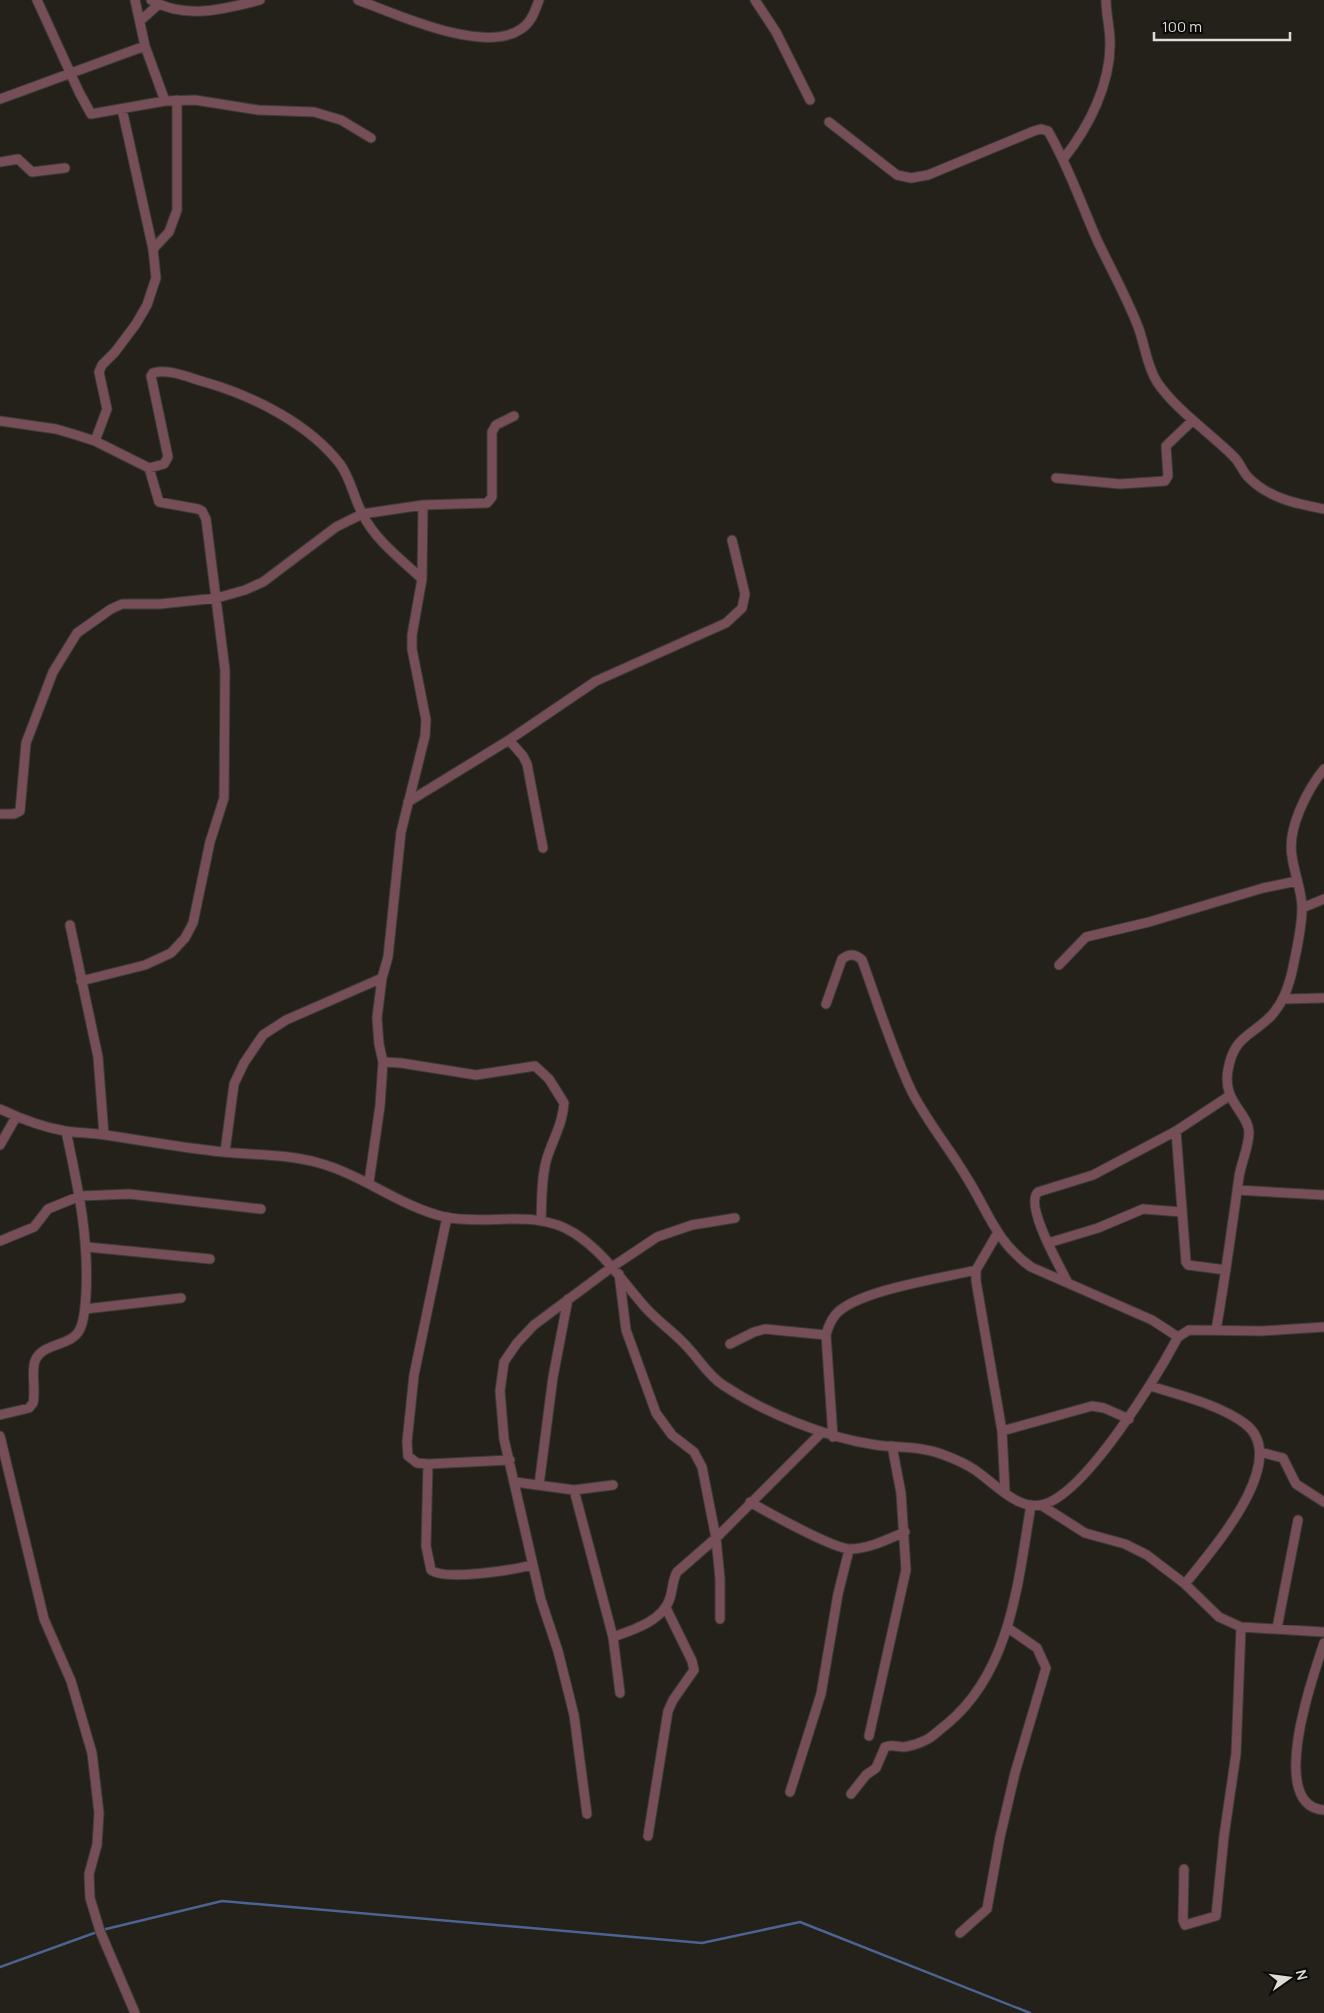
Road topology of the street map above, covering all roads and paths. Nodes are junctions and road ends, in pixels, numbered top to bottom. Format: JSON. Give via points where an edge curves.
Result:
{"nodes":[{"id":1,"x":37,"y":0,"type":"edge"},
{"id":2,"x":134,"y":0,"type":"edge"},
{"id":3,"x":260,"y":0,"type":"edge"},
{"id":4,"x":358,"y":0,"type":"edge"},
{"id":5,"x":539,"y":0,"type":"edge"},
{"id":6,"x":755,"y":0,"type":"edge"},
{"id":7,"x":1106,"y":0,"type":"edge"},
{"id":8,"x":155,"y":2,"type":"edge"},
{"id":9,"x":140,"y":21,"type":"junction"},
{"id":10,"x":145,"y":46,"type":"junction"},
{"id":11,"x":70,"y":72,"type":"junction"},
{"id":12,"x":0,"y":99,"type":"edge"},
{"id":13,"x":177,"y":100,"type":"junction"},
{"id":14,"x":810,"y":100,"type":"dead end"},
{"id":15,"x":165,"y":101,"type":"junction"},
{"id":16,"x":122,"y":109,"type":"junction"},
{"id":17,"x":829,"y":122,"type":"dead end"},
{"id":18,"x":371,"y":138,"type":"dead end"},
{"id":19,"x":1064,"y":158,"type":"junction"},
{"id":20,"x":0,"y":162,"type":"edge"},
{"id":21,"x":65,"y":168,"type":"dead end"},
{"id":22,"x":153,"y":249,"type":"junction"},
{"id":23,"x":514,"y":416,"type":"dead end"},
{"id":24,"x":1193,"y":420,"type":"junction"},
{"id":25,"x":0,"y":421,"type":"edge"},
{"id":26,"x":95,"y":441,"type":"junction"},
{"id":27,"x":149,"y":468,"type":"junction"},
{"id":28,"x":1056,"y":478,"type":"dead end"},
{"id":29,"x":423,"y":506,"type":"junction"},
{"id":30,"x":1324,"y":510,"type":"edge"},
{"id":31,"x":362,"y":514,"type":"junction"},
{"id":32,"x":732,"y":540,"type":"dead end"},
{"id":33,"x":422,"y":579,"type":"junction"},
{"id":34,"x":217,"y":598,"type":"junction"},
{"id":35,"x":509,"y":740,"type":"junction"},
{"id":36,"x":1324,"y":770,"type":"edge"},
{"id":37,"x":408,"y":802,"type":"junction"},
{"id":38,"x":0,"y":814,"type":"edge"},
{"id":39,"x":543,"y":848,"type":"dead end"},
{"id":40,"x":1297,"y":881,"type":"junction"},
{"id":41,"x":1324,"y":899,"type":"edge"},
{"id":42,"x":1302,"y":908,"type":"junction"},
{"id":43,"x":70,"y":925,"type":"dead end"},
{"id":44,"x":1059,"y":965,"type":"dead end"},
{"id":45,"x":382,"y":978,"type":"junction"},
{"id":46,"x":81,"y":981,"type":"junction"},
{"id":47,"x":1324,"y":998,"type":"edge"},
{"id":48,"x":1284,"y":999,"type":"junction"},
{"id":49,"x":826,"y":1004,"type":"dead end"},
{"id":50,"x":383,"y":1062,"type":"junction"},
{"id":51,"x":1229,"y":1096,"type":"junction"},
{"id":52,"x":0,"y":1109,"type":"edge"},
{"id":53,"x":16,"y":1117,"type":"junction"},
{"id":54,"x":66,"y":1131,"type":"junction"},
{"id":55,"x":1176,"y":1131,"type":"junction"},
{"id":56,"x":104,"y":1135,"type":"junction"},
{"id":57,"x":0,"y":1146,"type":"edge"},
{"id":58,"x":225,"y":1152,"type":"junction"},
{"id":59,"x":368,"y":1182,"type":"junction"},
{"id":60,"x":1237,"y":1190,"type":"junction"},
{"id":61,"x":1324,"y":1194,"type":"edge"},
{"id":62,"x":80,"y":1196,"type":"junction"},
{"id":63,"x":261,"y":1209,"type":"dead end"},
{"id":64,"x":1182,"y":1212,"type":"junction"},
{"id":65,"x":447,"y":1217,"type":"junction"},
{"id":66,"x":735,"y":1218,"type":"dead end"},
{"id":67,"x":541,"y":1220,"type":"junction"},
{"id":68,"x":997,"y":1234,"type":"junction"},
{"id":69,"x":0,"y":1241,"type":"edge"},
{"id":70,"x":1048,"y":1243,"type":"junction"},
{"id":71,"x":87,"y":1247,"type":"junction"},
{"id":72,"x":210,"y":1259,"type":"dead end"},
{"id":73,"x":616,"y":1270,"type":"junction"},
{"id":74,"x":976,"y":1270,"type":"junction"},
{"id":75,"x":1226,"y":1270,"type":"junction"},
{"id":76,"x":1068,"y":1283,"type":"junction"},
{"id":77,"x":181,"y":1298,"type":"dead end"},
{"id":78,"x":568,"y":1299,"type":"junction"},
{"id":79,"x":85,"y":1309,"type":"junction"},
{"id":80,"x":1324,"y":1327,"type":"edge"},
{"id":81,"x":1216,"y":1330,"type":"junction"},
{"id":82,"x":826,"y":1335,"type":"junction"},
{"id":83,"x":1178,"y":1337,"type":"junction"},
{"id":84,"x":730,"y":1344,"type":"dead end"},
{"id":85,"x":1151,"y":1386,"type":"junction"},
{"id":86,"x":0,"y":1415,"type":"edge"},
{"id":87,"x":1128,"y":1419,"type":"junction"},
{"id":88,"x":1002,"y":1431,"type":"junction"},
{"id":89,"x":821,"y":1433,"type":"junction"},
{"id":90,"x":0,"y":1436,"type":"edge"},
{"id":91,"x":833,"y":1437,"type":"junction"},
{"id":92,"x":892,"y":1446,"type":"junction"},
{"id":93,"x":1260,"y":1452,"type":"junction"},
{"id":94,"x":510,"y":1460,"type":"junction"},
{"id":95,"x":428,"y":1464,"type":"junction"},
{"id":96,"x":514,"y":1482,"type":"junction"},
{"id":97,"x":539,"y":1485,"type":"junction"},
{"id":98,"x":613,"y":1485,"type":"dead end"},
{"id":99,"x":574,"y":1490,"type":"junction"},
{"id":100,"x":1006,"y":1492,"type":"junction"},
{"id":101,"x":750,"y":1502,"type":"junction"},
{"id":102,"x":1324,"y":1502,"type":"edge"},
{"id":103,"x":1030,"y":1505,"type":"junction"},
{"id":104,"x":1041,"y":1505,"type":"junction"},
{"id":105,"x":1298,"y":1520,"type":"dead end"},
{"id":106,"x":905,"y":1532,"type":"junction"},
{"id":107,"x":716,"y":1538,"type":"junction"},
{"id":108,"x":849,"y":1550,"type":"junction"},
{"id":109,"x":532,"y":1565,"type":"junction"},
{"id":110,"x":1185,"y":1584,"type":"junction"},
{"id":111,"x":666,"y":1608,"type":"junction"},
{"id":112,"x":720,"y":1619,"type":"dead end"},
{"id":113,"x":1241,"y":1627,"type":"junction"},
{"id":114,"x":1008,"y":1628,"type":"junction"},
{"id":115,"x":1277,"y":1628,"type":"junction"},
{"id":116,"x":1324,"y":1632,"type":"edge"},
{"id":117,"x":613,"y":1637,"type":"junction"},
{"id":118,"x":1324,"y":1643,"type":"edge"},
{"id":119,"x":620,"y":1693,"type":"dead end"},
{"id":120,"x":869,"y":1736,"type":"dead end"},
{"id":121,"x":790,"y":1792,"type":"dead end"},
{"id":122,"x":851,"y":1794,"type":"dead end"},
{"id":123,"x":1324,"y":1810,"type":"edge"},
{"id":124,"x":587,"y":1814,"type":"dead end"},
{"id":125,"x":648,"y":1836,"type":"dead end"},
{"id":126,"x":1184,"y":1869,"type":"dead end"},
{"id":127,"x":960,"y":1933,"type":"dead end"},
{"id":128,"x":134,"y":2013,"type":"edge"}],
"edges":[{"from":1,"to":11,"type":"street"},
{"from":2,"to":9,"type":"street"},
{"from":3,"to":8,"type":"street","via":[[216,11],[190,12]]},
{"from":4,"to":5,"type":"street","via":[[431,26],[478,38],[509,35],[521,29],[530,21]]},
{"from":6,"to":14,"type":"street","via":[[776,32]]},
{"from":7,"to":19,"type":"street","via":[[1110,41],[1102,89],[1079,139]]},
{"from":8,"to":9,"type":"street"},
{"from":9,"to":10,"type":"street"},
{"from":10,"to":11,"type":"street"},
{"from":10,"to":15,"type":"street"},
{"from":11,"to":12,"type":"street"},
{"from":11,"to":16,"type":"street","via":[[92,114]]},
{"from":13,"to":15,"type":"street"},
{"from":13,"to":18,"type":"street","via":[[258,110],[314,112],[341,120]]},
{"from":13,"to":22,"type":"street","via":[[176,210],[169,232]]},
{"from":15,"to":16,"type":"street"},
{"from":16,"to":22,"type":"street"},
{"from":17,"to":19,"type":"street","via":[[897,174],[911,178],[928,175],[1041,129],[1048,131]]},
{"from":19,"to":24,"type":"street","via":[[1137,323],[1152,374]]},
{"from":20,"to":21,"type":"street","via":[[18,159],[32,172]]},
{"from":22,"to":26,"type":"street","via":[[156,278],[147,305],[99,372],[107,408]]},
{"from":23,"to":29,"type":"street","via":[[496,425],[492,432],[491,501]]},
{"from":24,"to":28,"type":"street","via":[[1166,446],[1168,476],[1165,481],[1120,484]]},
{"from":24,"to":30,"type":"street","via":[[1235,457],[1256,485],[1288,501]]},
{"from":25,"to":26,"type":"street","via":[[56,429]]},
{"from":26,"to":27,"type":"street"},
{"from":27,"to":31,"type":"street","via":[[164,464],[168,457],[151,376],[165,372],[228,389],[302,428],[340,464]]},
{"from":27,"to":34,"type":"street","via":[[159,502],[198,509],[204,514]]},
{"from":29,"to":31,"type":"street"},
{"from":29,"to":33,"type":"street"},
{"from":31,"to":33,"type":"street","via":[[383,542]]},
{"from":31,"to":34,"type":"street","via":[[310,544],[263,582]]},
{"from":32,"to":35,"type":"street","via":[[745,594],[742,608],[726,624],[606,676]]},
{"from":33,"to":37,"type":"street","via":[[412,649],[426,720],[425,736]]},
{"from":34,"to":38,"type":"street","via":[[122,604],[77,633],[53,672],[26,743],[20,811]]},
{"from":34,"to":46,"type":"street","via":[[225,670],[224,798],[210,842],[193,924],[171,953],[145,966]]},
{"from":35,"to":37,"type":"street"},
{"from":35,"to":39,"type":"street","via":[[527,764]]},
{"from":36,"to":40,"type":"street","via":[[1306,799],[1292,838],[1291,854]]},
{"from":37,"to":45,"type":"street","via":[[401,832],[388,957]]},
{"from":40,"to":42,"type":"street"},
{"from":40,"to":44,"type":"street","via":[[1086,937]]},
{"from":41,"to":42,"type":"street"},
{"from":42,"to":48,"type":"street"},
{"from":43,"to":46,"type":"street"},
{"from":45,"to":50,"type":"street","via":[[377,1018]]},
{"from":45,"to":58,"type":"street","via":[[286,1020],[263,1035],[234,1084]]},
{"from":46,"to":56,"type":"street","via":[[98,1057]]},
{"from":47,"to":48,"type":"street"},
{"from":48,"to":51,"type":"street","via":[[1271,1016],[1241,1039],[1232,1053],[1227,1072]]},
{"from":49,"to":68,"type":"street","via":[[842,959],[856,955],[862,960],[913,1092],[938,1137],[967,1178]]},
{"from":50,"to":59,"type":"street"},
{"from":50,"to":67,"type":"street","via":[[476,1075],[528,1066],[541,1070],[564,1103],[561,1125],[546,1166]]},
{"from":51,"to":55,"type":"street"},
{"from":51,"to":60,"type":"street","via":[[1248,1130]]},
{"from":52,"to":53,"type":"street"},
{"from":53,"to":54,"type":"street"},
{"from":53,"to":57,"type":"street"},
{"from":54,"to":56,"type":"street"},
{"from":54,"to":62,"type":"street"},
{"from":55,"to":64,"type":"street"},
{"from":55,"to":70,"type":"street","via":[[1093,1176],[1038,1192],[1033,1205]]},
{"from":56,"to":58,"type":"street"},
{"from":58,"to":59,"type":"street","via":[[316,1162]]},
{"from":59,"to":65,"type":"street","via":[[423,1210]]},
{"from":60,"to":61,"type":"street"},
{"from":60,"to":75,"type":"street"},
{"from":62,"to":63,"type":"street","via":[[129,1194]]},
{"from":62,"to":69,"type":"street","via":[[48,1209],[34,1227]]},
{"from":62,"to":71,"type":"street"},
{"from":64,"to":70,"type":"street","via":[[1143,1209],[1092,1230]]},
{"from":64,"to":75,"type":"street","via":[[1188,1265]]},
{"from":65,"to":67,"type":"street"},
{"from":65,"to":95,"type":"street","via":[[414,1375],[407,1442],[411,1460]]},
{"from":66,"to":73,"type":"street","via":[[670,1231]]},
{"from":67,"to":73,"type":"street","via":[[574,1233]]},
{"from":68,"to":74,"type":"street"},
{"from":68,"to":76,"type":"street","via":[[1013,1254],[1031,1267]]},
{"from":70,"to":76,"type":"street"},
{"from":71,"to":72,"type":"street"},
{"from":71,"to":79,"type":"street"},
{"from":73,"to":78,"type":"street"},
{"from":73,"to":89,"type":"street","via":[[647,1309],[674,1333],[711,1376],[774,1412]]},
{"from":73,"to":107,"type":"street","via":[[623,1318],[656,1413],[664,1426],[699,1459]]},
{"from":74,"to":82,"type":"street","via":[[868,1296],[837,1313]]},
{"from":74,"to":88,"type":"street"},
{"from":75,"to":81,"type":"street"},
{"from":76,"to":83,"type":"street","via":[[1152,1320]]},
{"from":77,"to":79,"type":"street"},
{"from":78,"to":94,"type":"street","via":[[534,1325],[504,1362],[500,1391],[504,1439]]},
{"from":78,"to":97,"type":"street","via":[[553,1377]]},
{"from":79,"to":86,"type":"street","via":[[76,1336],[41,1353],[35,1361],[33,1403],[29,1408]]},
{"from":80,"to":81,"type":"street"},
{"from":81,"to":83,"type":"street","via":[[1189,1330]]},
{"from":82,"to":84,"type":"street","via":[[765,1329]]},
{"from":82,"to":91,"type":"street"},
{"from":83,"to":85,"type":"street"},
{"from":85,"to":87,"type":"street"},
{"from":85,"to":93,"type":"street","via":[[1194,1400],[1244,1423],[1259,1442]]},
{"from":87,"to":88,"type":"street","via":[[1092,1406]]},
{"from":87,"to":104,"type":"street","via":[[1073,1486],[1059,1498]]},
{"from":88,"to":100,"type":"street"},
{"from":89,"to":91,"type":"street"},
{"from":89,"to":101,"type":"street"},
{"from":90,"to":128,"type":"street","via":[[38,1600],[71,1681],[92,1753],[99,1813],[97,1845],[89,1874],[90,1898]]},
{"from":91,"to":92,"type":"street"},
{"from":92,"to":100,"type":"street","via":[[943,1454],[974,1469]]},
{"from":92,"to":106,"type":"street"},
{"from":93,"to":102,"type":"street","via":[[1282,1458],[1291,1479]]},
{"from":93,"to":110,"type":"street","via":[[1260,1466],[1242,1505]]},
{"from":94,"to":95,"type":"street"},
{"from":94,"to":96,"type":"street"},
{"from":95,"to":109,"type":"street","via":[[426,1546],[431,1570],[437,1574],[495,1572]]},
{"from":96,"to":97,"type":"street"},
{"from":96,"to":109,"type":"street"},
{"from":97,"to":99,"type":"street"},
{"from":98,"to":99,"type":"street"},
{"from":99,"to":117,"type":"street"},
{"from":100,"to":103,"type":"street"},
{"from":101,"to":107,"type":"street"},
{"from":101,"to":108,"type":"street"},
{"from":103,"to":104,"type":"street"},
{"from":103,"to":114,"type":"street"},
{"from":104,"to":110,"type":"street","via":[[1085,1533],[1136,1549]]},
{"from":105,"to":115,"type":"street"},
{"from":106,"to":108,"type":"street"},
{"from":106,"to":120,"type":"street","via":[[906,1570]]},
{"from":107,"to":111,"type":"street","via":[[678,1572],[673,1579]]},
{"from":107,"to":112,"type":"street"},
{"from":108,"to":121,"type":"street","via":[[821,1694]]},
{"from":109,"to":124,"type":"street","via":[[574,1715]]},
{"from":110,"to":113,"type":"street","via":[[1220,1617]]},
{"from":111,"to":117,"type":"street","via":[[647,1622]]},
{"from":111,"to":125,"type":"street","via":[[694,1670],[668,1711]]},
{"from":113,"to":115,"type":"street"},
{"from":113,"to":126,"type":"street","via":[[1236,1754],[1216,1916],[1185,1925]]},
{"from":114,"to":122,"type":"street","via":[[983,1682],[958,1715],[921,1742],[905,1747],[885,1747],[876,1768]]},
{"from":114,"to":127,"type":"street","via":[[1037,1648],[1046,1668],[1015,1773],[987,1909]]},
{"from":115,"to":116,"type":"street"},
{"from":117,"to":119,"type":"street"},
{"from":118,"to":123,"type":"street","via":[[1300,1719],[1296,1750],[1299,1785],[1306,1804],[1313,1809]]}]}
